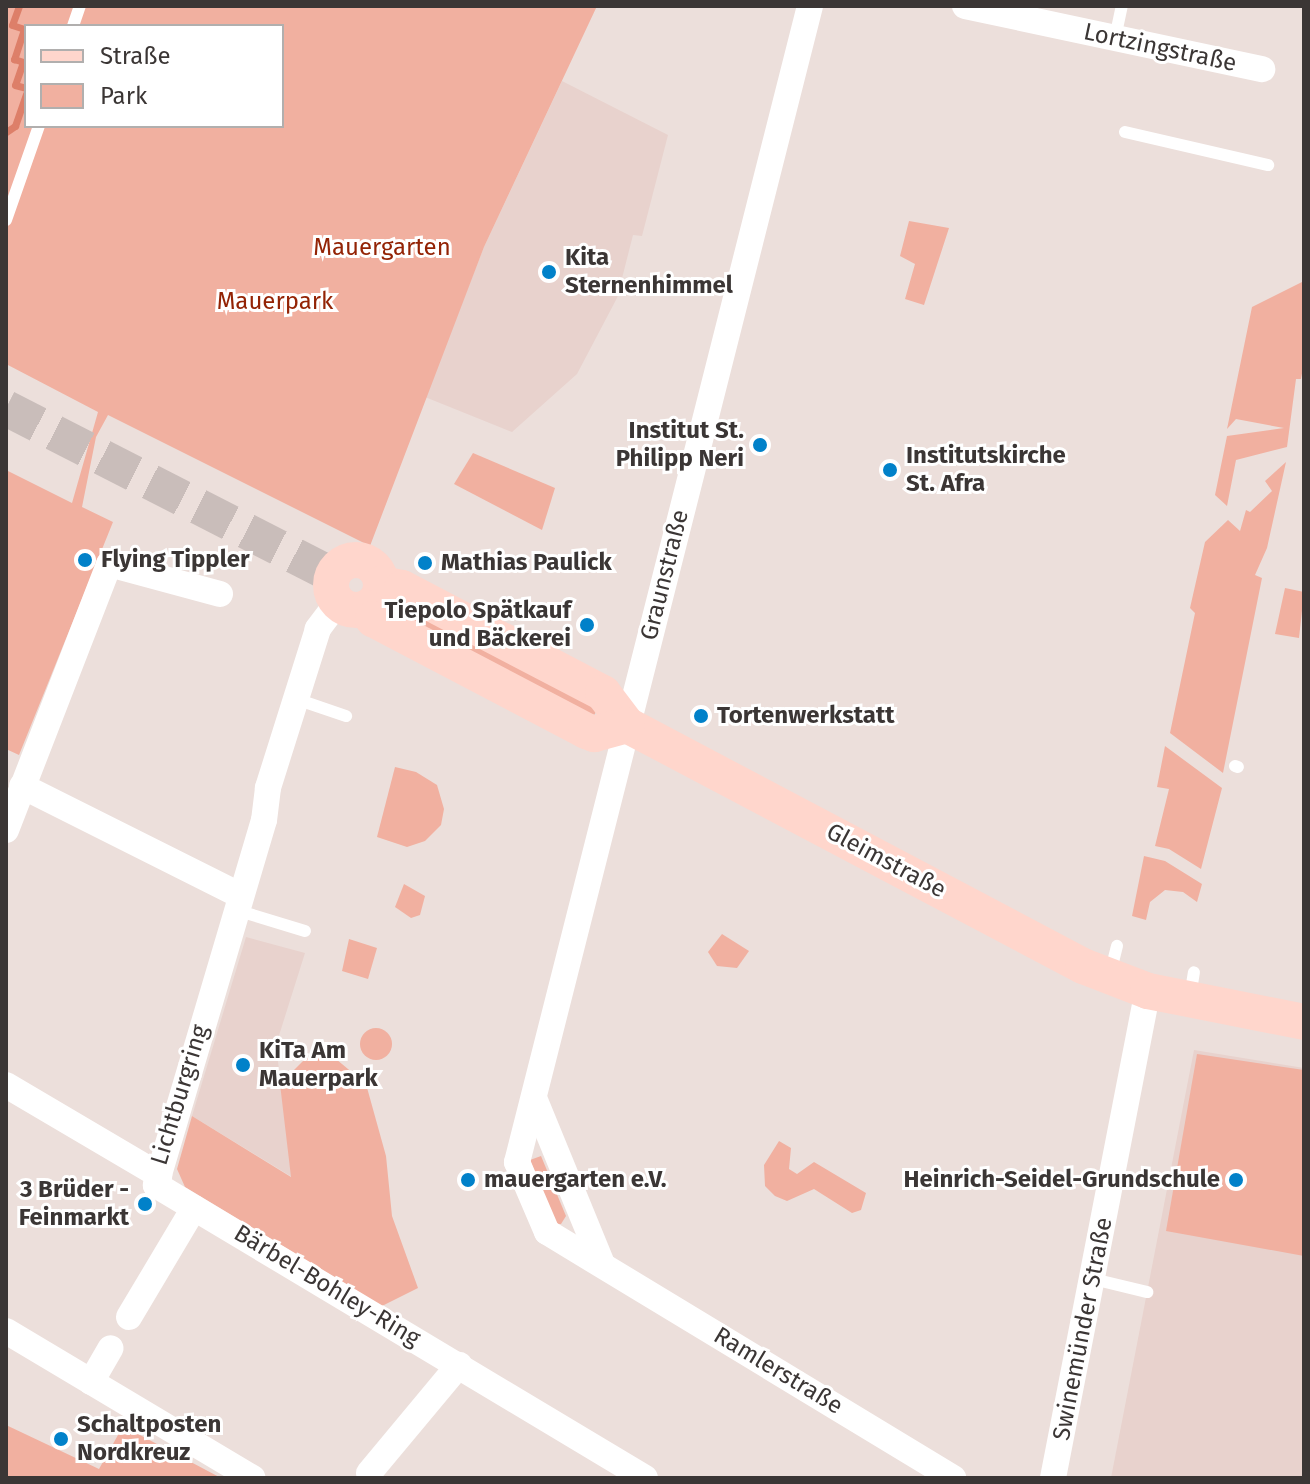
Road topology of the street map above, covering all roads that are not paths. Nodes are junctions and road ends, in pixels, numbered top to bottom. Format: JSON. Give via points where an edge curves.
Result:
{"nodes":[{"id":1,"x":810,"y":6,"type":"edge"},
{"id":2,"x":965,"y":6,"type":"edge"},
{"id":3,"x":1122,"y":6,"type":"edge"},
{"id":4,"x":1115,"y":38,"type":"junction"},
{"id":5,"x":1262,"y":69,"type":"dead end"},
{"id":6,"x":38,"y":128,"type":"edge"},
{"id":7,"x":1125,"y":132,"type":"dead end"},
{"id":8,"x":1268,"y":165,"type":"dead end"},
{"id":9,"x":6,"y":220,"type":"edge"},
{"id":10,"x":349,"y":589,"type":"joint"},
{"id":11,"x":220,"y":594,"type":"dead end"},
{"id":12,"x":296,"y":699,"type":"junction"},
{"id":13,"x":346,"y":716,"type":"dead end"},
{"id":14,"x":627,"y":725,"type":"junction"},
{"id":15,"x":22,"y":786,"type":"junction"},
{"id":16,"x":6,"y":830,"type":"edge"},
{"id":17,"x":238,"y":903,"type":"junction"},
{"id":18,"x":305,"y":931,"type":"dead end"},
{"id":19,"x":1148,"y":991,"type":"junction"},
{"id":20,"x":1304,"y":1022,"type":"edge"},
{"id":21,"x":6,"y":1085,"type":"edge"},
{"id":22,"x":534,"y":1098,"type":"junction"},
{"id":23,"x":159,"y":1175,"type":"junction"},
{"id":24,"x":194,"y":1208,"type":"junction"},
{"id":25,"x":602,"y":1264,"type":"junction"},
{"id":26,"x":1093,"y":1279,"type":"junction"},
{"id":27,"x":1147,"y":1292,"type":"dead end"},
{"id":28,"x":129,"y":1317,"type":"dead end"},
{"id":29,"x":6,"y":1331,"type":"edge"},
{"id":30,"x":111,"y":1348,"type":"dead end"},
{"id":31,"x":459,"y":1365,"type":"junction"},
{"id":32,"x":91,"y":1382,"type":"junction"},
{"id":33,"x":369,"y":1473,"type":"dead end"},
{"id":34,"x":253,"y":1478,"type":"edge"},
{"id":35,"x":645,"y":1478,"type":"edge"},
{"id":36,"x":953,"y":1478,"type":"edge"},
{"id":37,"x":1053,"y":1478,"type":"edge"}],
"edges":[{"from":1,"to":14,"type":"street","name":"Graunstraße"},
{"from":2,"to":4,"type":"street","name":"Lortzingstraße"},
{"from":3,"to":4,"type":"lane"},
{"from":4,"to":5,"type":"street","name":"Lortzingstraße"},
{"from":6,"to":9,"type":"lane"},
{"from":7,"to":8,"type":"lane"},
{"from":10,"to":12,"type":"street","name":"Lichtburgring","via":[[318,629]]},
{"from":10,"to":14,"type":"street","via":[[373,619],[586,731],[594,734]]},
{"from":11,"to":15,"type":"street","via":[[109,564]]},
{"from":12,"to":13,"type":"lane"},
{"from":12,"to":17,"type":"street","name":"Lichtburgring"},
{"from":14,"to":19,"type":"street","name":"Gleimstraße","via":[[1113,962]]},
{"from":14,"to":22,"type":"street","name":"Graunstraße"},
{"from":15,"to":16,"type":"street"},
{"from":15,"to":17,"type":"street"},
{"from":17,"to":18,"type":"lane"},
{"from":17,"to":23,"type":"street","name":"Lichtburgring"},
{"from":19,"to":20,"type":"street","name":"Gleimstraße","via":[[1192,986]]},
{"from":19,"to":26,"type":"street","name":"Swinemünder Straße"},
{"from":21,"to":23,"type":"street","name":"Lichtburgring"},
{"from":22,"to":25,"type":"street"},
{"from":22,"to":25,"type":"street","name":"Ramlerstraße","via":[[517,1151],[542,1225]]},
{"from":23,"to":24,"type":"street","name":"Bärbel-Bohley-Ring","via":[[156,1185]]},
{"from":24,"to":28,"type":"street"},
{"from":24,"to":31,"type":"street","name":"Bärbel-Bohley-Ring"},
{"from":25,"to":36,"type":"street","name":"Ramlerstraße"},
{"from":26,"to":27,"type":"lane"},
{"from":26,"to":37,"type":"street","name":"Swinemünder Straße"},
{"from":29,"to":32,"type":"street"},
{"from":30,"to":32,"type":"street"},
{"from":31,"to":33,"type":"street"},
{"from":31,"to":35,"type":"street","name":"Bärbel-Bohley-Ring"},
{"from":32,"to":34,"type":"street"}]}
